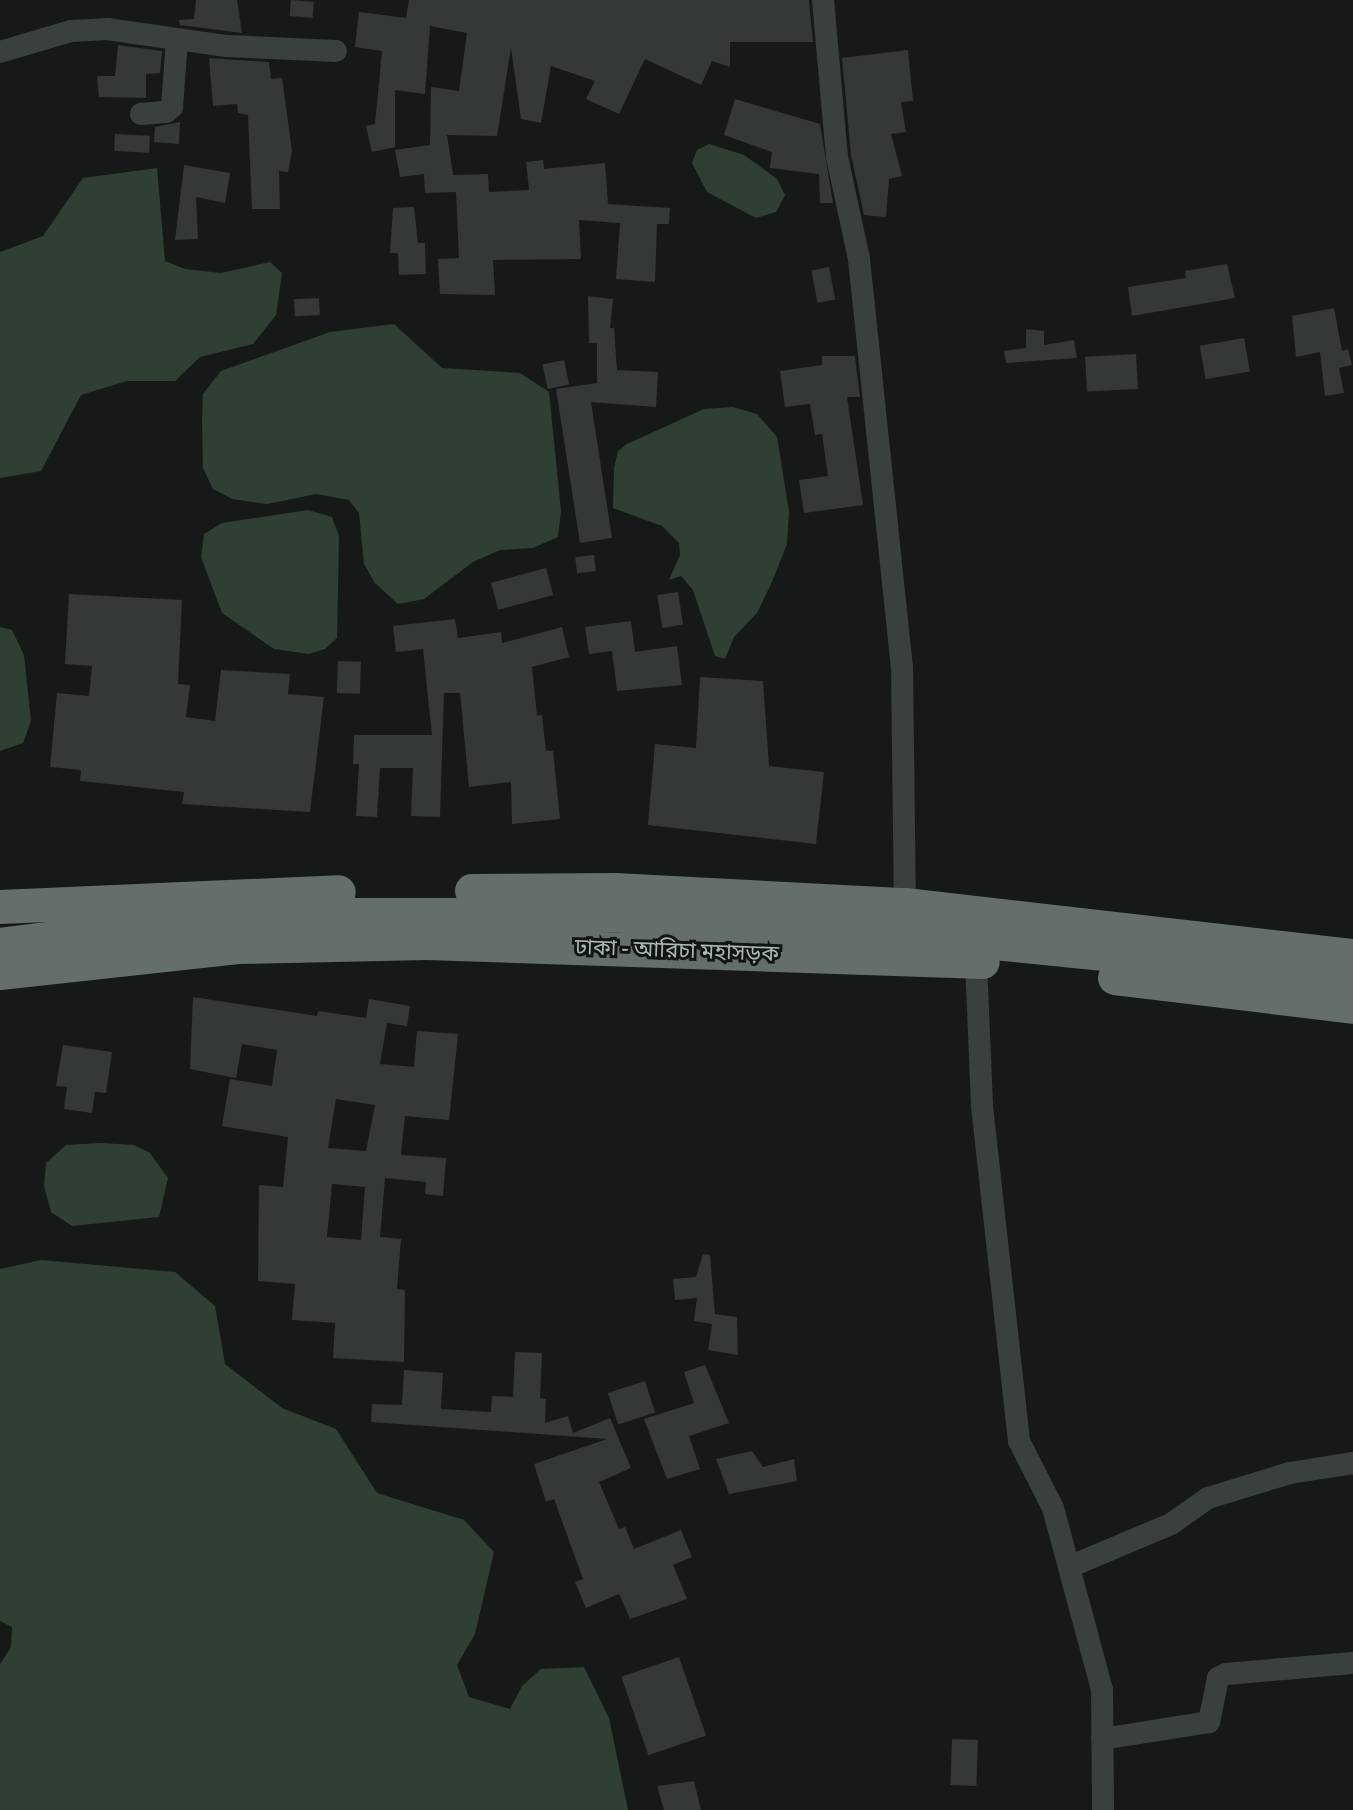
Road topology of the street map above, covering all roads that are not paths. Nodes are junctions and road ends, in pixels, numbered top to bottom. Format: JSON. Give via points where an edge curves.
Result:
{"nodes":[{"id":1,"x":823,"y":0,"type":"edge"},
{"id":2,"x":177,"y":39,"type":"junction"},
{"id":3,"x":336,"y":51,"type":"dead end"},
{"id":4,"x":0,"y":52,"type":"edge"},
{"id":5,"x":141,"y":114,"type":"dead end"},
{"id":6,"x":905,"y":905,"type":"junction"},
{"id":7,"x":0,"y":907,"type":"edge"},
{"id":8,"x":0,"y":945,"type":"edge"},
{"id":9,"x":1353,"y":956,"type":"edge"},
{"id":10,"x":976,"y":962,"type":"junction"},
{"id":11,"x":0,"y":973,"type":"edge"},
{"id":12,"x":1353,"y":979,"type":"edge"},
{"id":13,"x":1353,"y":1007,"type":"edge"},
{"id":14,"x":1353,"y":1463,"type":"edge"},
{"id":15,"x":1069,"y":1567,"type":"junction"},
{"id":16,"x":1353,"y":1663,"type":"edge"},
{"id":17,"x":1102,"y":1739,"type":"junction"},
{"id":18,"x":1103,"y":1810,"type":"edge"}],
"edges":[{"from":1,"to":6,"type":"street","via":[[837,157],[859,259],[902,666]]},
{"from":2,"to":3,"type":"street"},
{"from":2,"to":4,"type":"street","via":[[95,29]]},
{"from":2,"to":5,"type":"street","via":[[172,107]]},
{"from":6,"to":7,"type":"highway","via":[[600,890],[243,892]]},
{"from":6,"to":9,"type":"highway"},
{"from":8,"to":12,"type":"highway","via":[[173,923],[313,915],[607,915],[867,930]]},
{"from":10,"to":11,"type":"highway","name":"ঢাকা - আরিচা মহাসড়ক","via":[[427,943],[238,947]]},
{"from":10,"to":13,"type":"highway","name":"ঢাকা - আরিচা মহাসড়ক"},
{"from":10,"to":15,"type":"street","via":[[982,1106],[1019,1441],[1053,1508]]},
{"from":14,"to":15,"type":"street","via":[[1290,1473],[1208,1498],[1171,1524]]},
{"from":15,"to":17,"type":"street","via":[[1102,1689]]},
{"from":16,"to":17,"type":"street","via":[[1226,1674],[1218,1678],[1209,1722]]},
{"from":17,"to":18,"type":"street"}]}
